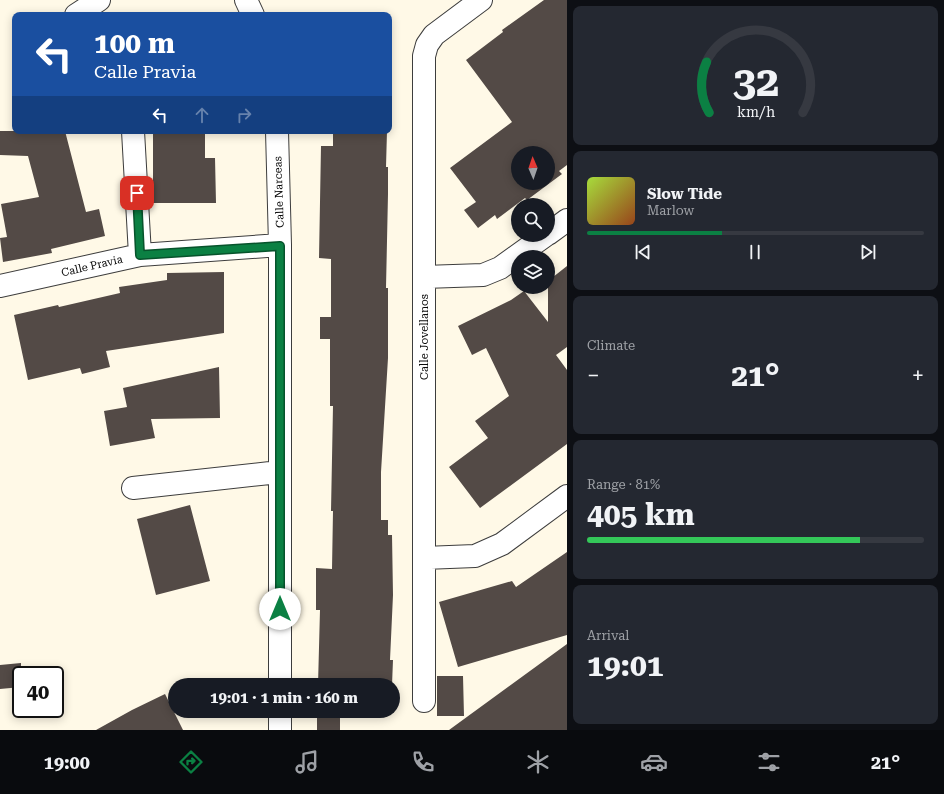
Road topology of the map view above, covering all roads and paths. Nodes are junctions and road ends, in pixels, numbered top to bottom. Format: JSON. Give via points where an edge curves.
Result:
{"nodes":[{"id":1,"x":246,"y":0,"type":"edge"},
{"id":2,"x":481,"y":0,"type":"edge"},
{"id":3,"x":252,"y":12,"type":"edge"},
{"id":4,"x":133,"y":134,"type":"edge"},
{"id":5,"x":277,"y":134,"type":"edge"},
{"id":6,"x":567,"y":220,"type":"edge"},
{"id":7,"x":555,"y":228,"type":"edge"},
{"id":8,"x":536,"y":242,"type":"edge"},
{"id":9,"x":280,"y":246,"type":"junction"},
{"id":10,"x":140,"y":255,"type":"junction"},
{"id":11,"x":424,"y":277,"type":"junction"},
{"id":12,"x":0,"y":286,"type":"edge"},
{"id":13,"x":279,"y":472,"type":"junction"},
{"id":14,"x":133,"y":488,"type":"dead end"},
{"id":15,"x":567,"y":496,"type":"edge"},
{"id":16,"x":424,"y":558,"type":"junction"},
{"id":17,"x":280,"y":678,"type":"edge"},
{"id":18,"x":424,"y":701,"type":"dead end"},
{"id":19,"x":280,"y":718,"type":"edge"},
{"id":20,"x":280,"y":730,"type":"edge"}],
"edges":[{"from":1,"to":3,"type":"street"},
{"from":2,"to":11,"type":"street","name":"Calle Jovellanos","via":[[434,35],[427,45],[424,56]]},
{"from":4,"to":10,"type":"street"},
{"from":5,"to":9,"type":"street","name":"Calle Narceas"},
{"from":6,"to":7,"type":"street"},
{"from":8,"to":11,"type":"street","via":[[500,268],[483,275]]},
{"from":9,"to":10,"type":"street","name":"Calle Pravia"},
{"from":9,"to":13,"type":"street","name":"Calle Narceas"},
{"from":10,"to":12,"type":"street","name":"Calle Pravia"},
{"from":11,"to":16,"type":"street","name":"Calle Jovellanos"},
{"from":13,"to":14,"type":"street"},
{"from":13,"to":17,"type":"street","name":"Calle Narceas"},
{"from":15,"to":16,"type":"street","via":[[502,544],[474,556]]},
{"from":16,"to":18,"type":"street","name":"Calle Jovellanos"},
{"from":19,"to":20,"type":"street"}]}
